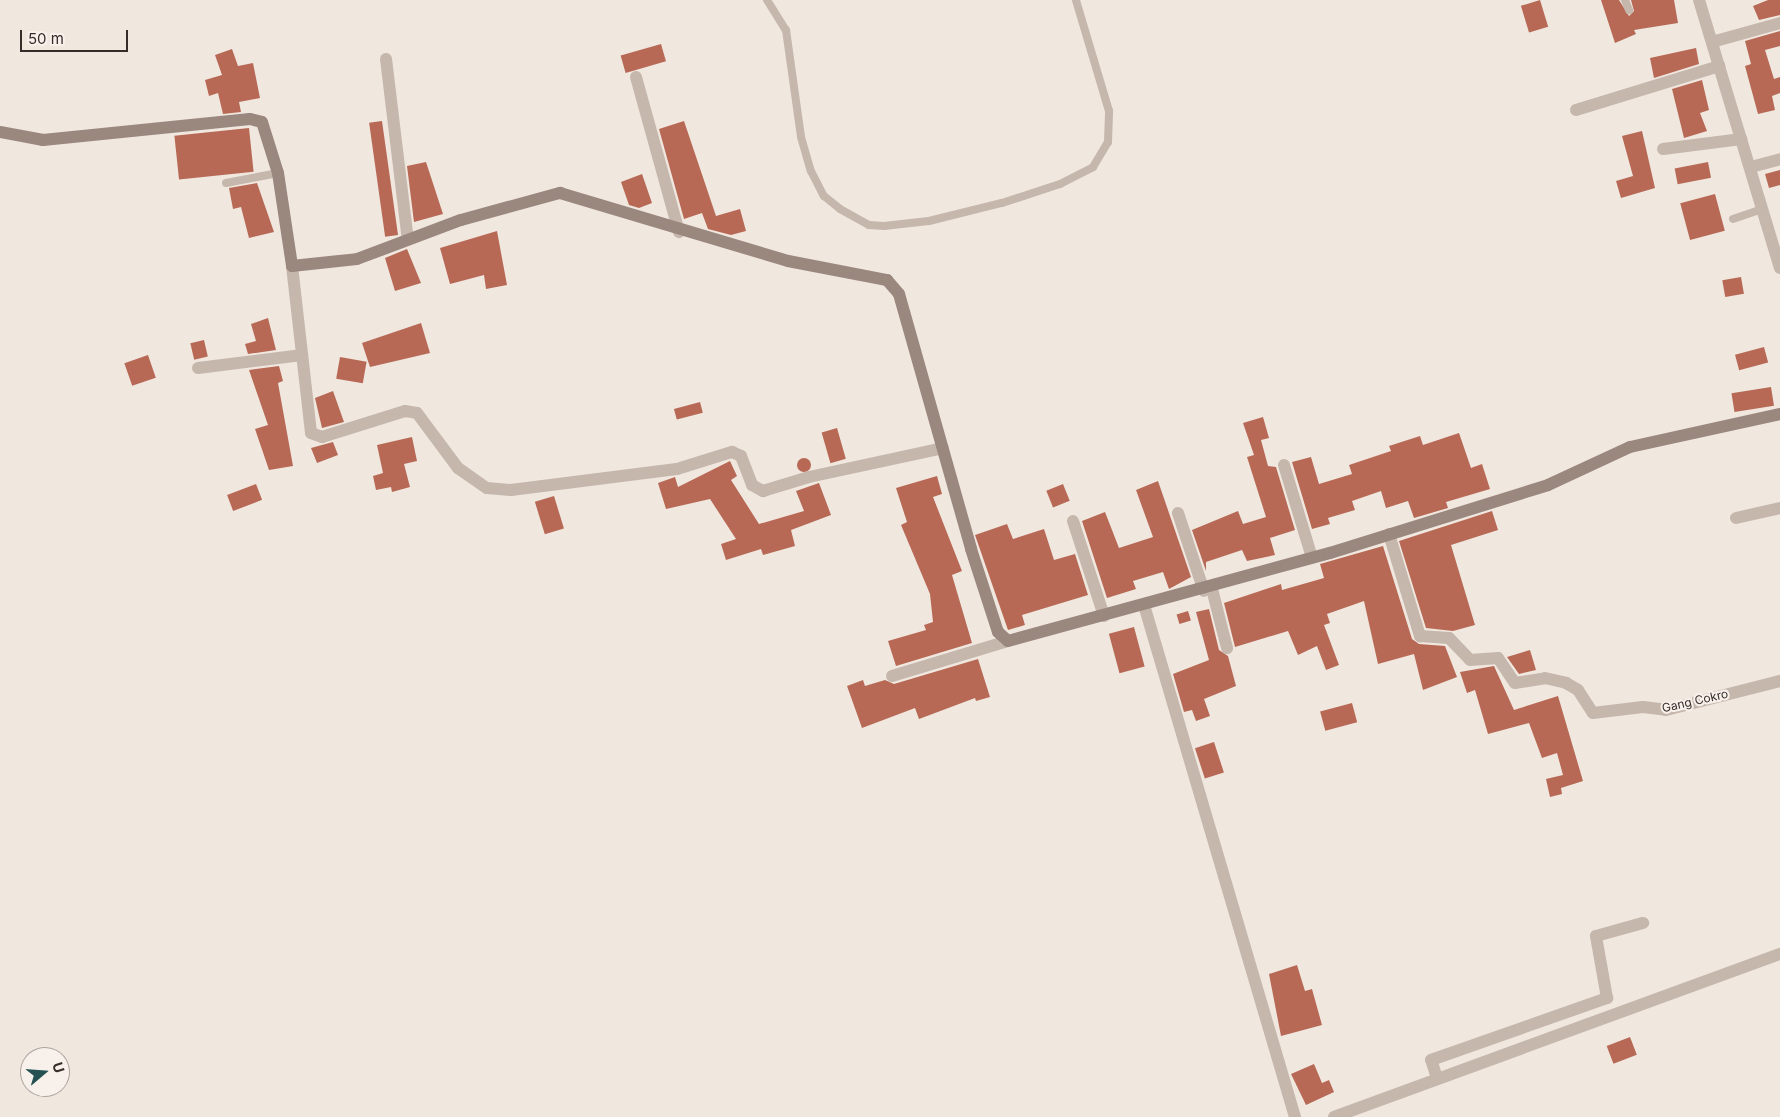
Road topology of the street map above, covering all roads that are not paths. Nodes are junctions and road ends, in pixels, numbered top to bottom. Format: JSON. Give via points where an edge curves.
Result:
{"nodes":[{"id":1,"x":767,"y":0,"type":"edge"},
{"id":2,"x":1076,"y":0,"type":"edge"},
{"id":3,"x":1625,"y":0,"type":"edge"},
{"id":4,"x":1699,"y":0,"type":"edge"},
{"id":5,"x":1629,"y":10,"type":"dead end"},
{"id":6,"x":1780,"y":23,"type":"edge"},
{"id":7,"x":1712,"y":42,"type":"junction"},
{"id":8,"x":386,"y":59,"type":"dead end"},
{"id":9,"x":1719,"y":66,"type":"junction"},
{"id":10,"x":636,"y":78,"type":"dead end"},
{"id":11,"x":1576,"y":110,"type":"dead end"},
{"id":12,"x":0,"y":132,"type":"edge"},
{"id":13,"x":1741,"y":139,"type":"junction"},
{"id":14,"x":1663,"y":149,"type":"dead end"},
{"id":15,"x":1780,"y":158,"type":"edge"},
{"id":16,"x":1751,"y":167,"type":"junction"},
{"id":17,"x":278,"y":173,"type":"junction"},
{"id":18,"x":226,"y":183,"type":"dead end"},
{"id":19,"x":1762,"y":209,"type":"junction"},
{"id":20,"x":1733,"y":219,"type":"dead end"},
{"id":21,"x":1774,"y":228,"type":"edge"},
{"id":22,"x":679,"y":232,"type":"junction"},
{"id":23,"x":408,"y":240,"type":"junction"},
{"id":24,"x":292,"y":266,"type":"junction"},
{"id":25,"x":1780,"y":268,"type":"edge"},
{"id":26,"x":302,"y":355,"type":"junction"},
{"id":27,"x":198,"y":368,"type":"dead end"},
{"id":28,"x":1780,"y":414,"type":"edge"},
{"id":29,"x":943,"y":448,"type":"junction"},
{"id":30,"x":1284,"y":465,"type":"dead end"},
{"id":31,"x":1780,"y":508,"type":"edge"},
{"id":32,"x":1178,"y":512,"type":"dead end"},
{"id":33,"x":1736,"y":518,"type":"dead end"},
{"id":34,"x":1073,"y":521,"type":"dead end"},
{"id":35,"x":1389,"y":534,"type":"junction"},
{"id":36,"x":1312,"y":558,"type":"junction"},
{"id":37,"x":1208,"y":590,"type":"junction"},
{"id":38,"x":1144,"y":605,"type":"junction"},
{"id":39,"x":1104,"y":616,"type":"junction"},
{"id":40,"x":1008,"y":641,"type":"junction"},
{"id":41,"x":1227,"y":648,"type":"dead end"},
{"id":42,"x":892,"y":676,"type":"dead end"},
{"id":43,"x":1780,"y":681,"type":"edge"},
{"id":44,"x":1643,"y":923,"type":"dead end"},
{"id":45,"x":1780,"y":954,"type":"edge"},
{"id":46,"x":1437,"y":1078,"type":"junction"},
{"id":47,"x":1295,"y":1117,"type":"edge"},
{"id":48,"x":1334,"y":1117,"type":"edge"}],
"edges":[{"from":1,"to":2,"type":"lane","via":[[786,30],[801,137],[811,171],[824,196],[840,209],[869,225],[884,226],[929,222],[1002,203],[1060,184],[1093,167],[1108,142],[1109,111]]},
{"from":3,"to":5,"type":"lane"},
{"from":4,"to":7,"type":"street"},
{"from":6,"to":7,"type":"street"},
{"from":7,"to":9,"type":"street"},
{"from":8,"to":23,"type":"street"},
{"from":9,"to":11,"type":"street"},
{"from":9,"to":13,"type":"street"},
{"from":10,"to":22,"type":"street"},
{"from":12,"to":17,"type":"street","via":[[44,140],[250,119],[265,127]]},
{"from":13,"to":14,"type":"street"},
{"from":13,"to":16,"type":"street"},
{"from":15,"to":16,"type":"street"},
{"from":16,"to":19,"type":"street"},
{"from":17,"to":18,"type":"lane"},
{"from":17,"to":24,"type":"street"},
{"from":19,"to":20,"type":"lane"},
{"from":19,"to":21,"type":"street"},
{"from":21,"to":25,"type":"street"},
{"from":22,"to":23,"type":"street","via":[[597,201],[560,194],[520,202]]},
{"from":22,"to":29,"type":"street","via":[[788,261],[866,275],[895,286]]},
{"from":23,"to":24,"type":"street","via":[[357,259]]},
{"from":24,"to":26,"type":"street"},
{"from":26,"to":27,"type":"street"},
{"from":26,"to":29,"type":"street","via":[[306,416],[315,436],[405,412],[417,413],[458,468],[487,488],[511,490],[677,469],[732,452],[741,456],[752,485],[763,492],[809,477]]},
{"from":28,"to":35,"type":"street","via":[[1630,447],[1548,485]]},
{"from":29,"to":40,"type":"street","via":[[998,632]]},
{"from":30,"to":36,"type":"street"},
{"from":31,"to":33,"type":"street"},
{"from":32,"to":37,"type":"street"},
{"from":34,"to":39,"type":"street"},
{"from":35,"to":36,"type":"street"},
{"from":35,"to":43,"type":"street","name":"Gang Cokro","via":[[1420,636],[1449,638],[1470,660],[1498,658],[1515,683],[1545,678],[1566,683],[1578,690],[1593,713],[1643,707],[1666,710]]},
{"from":36,"to":37,"type":"street"},
{"from":37,"to":38,"type":"street"},
{"from":37,"to":41,"type":"street"},
{"from":38,"to":39,"type":"street"},
{"from":38,"to":47,"type":"street"},
{"from":39,"to":40,"type":"street"},
{"from":40,"to":42,"type":"street"},
{"from":44,"to":46,"type":"street","via":[[1596,936],[1607,998],[1431,1060]]},
{"from":45,"to":46,"type":"street"},
{"from":46,"to":48,"type":"street"}]}
